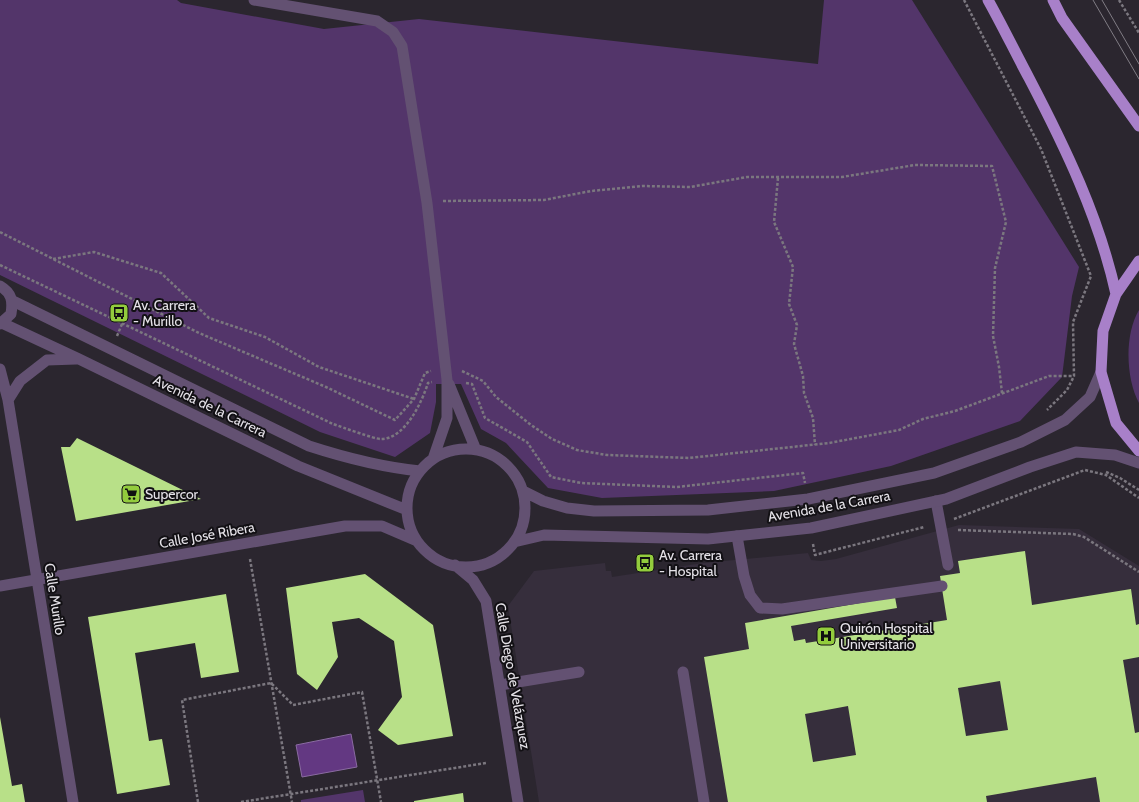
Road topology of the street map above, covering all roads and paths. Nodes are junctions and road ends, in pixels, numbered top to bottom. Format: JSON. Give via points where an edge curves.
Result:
{"nodes":[{"id":1,"x":254,"y":0,"type":"edge"},
{"id":2,"x":964,"y":0,"type":"edge"},
{"id":3,"x":988,"y":0,"type":"edge"},
{"id":4,"x":1052,"y":0,"type":"edge"},
{"id":5,"x":1119,"y":0,"type":"edge"},
{"id":6,"x":1139,"y":34,"type":"edge"},
{"id":7,"x":1139,"y":126,"type":"edge"},
{"id":8,"x":778,"y":178,"type":"junction"},
{"id":9,"x":426,"y":203,"type":"junction"},
{"id":10,"x":0,"y":232,"type":"edge"},
{"id":11,"x":52,"y":259,"type":"junction"},
{"id":12,"x":1139,"y":261,"type":"edge"},
{"id":13,"x":0,"y":265,"type":"edge"},
{"id":14,"x":0,"y":286,"type":"edge"},
{"id":15,"x":1116,"y":294,"type":"junction"},
{"id":16,"x":13,"y":301,"type":"junction"},
{"id":17,"x":1,"y":324,"type":"edge"},
{"id":18,"x":79,"y":359,"type":"junction"},
{"id":19,"x":446,"y":366,"type":"junction"},
{"id":20,"x":0,"y":369,"type":"edge"},
{"id":21,"x":1101,"y":372,"type":"junction"},
{"id":22,"x":1074,"y":376,"type":"junction"},
{"id":23,"x":447,"y":380,"type":"junction"},
{"id":24,"x":1002,"y":393,"type":"junction"},
{"id":25,"x":414,"y":399,"type":"junction"},
{"id":26,"x":8,"y":400,"type":"junction"},
{"id":27,"x":1042,"y":415,"type":"dead end"},
{"id":28,"x":815,"y":445,"type":"junction"},
{"id":29,"x":476,"y":450,"type":"junction"},
{"id":30,"x":1139,"y":451,"type":"edge"},
{"id":31,"x":433,"y":459,"type":"junction"},
{"id":32,"x":1139,"y":463,"type":"edge"},
{"id":33,"x":1081,"y":466,"type":"dead end"},
{"id":34,"x":1087,"y":466,"type":"dead end"},
{"id":35,"x":1030,"y":467,"type":"junction"},
{"id":36,"x":1101,"y":469,"type":"dead end"},
{"id":37,"x":420,"y":471,"type":"junction"},
{"id":38,"x":1038,"y":488,"type":"junction"},
{"id":39,"x":1139,"y":490,"type":"edge"},
{"id":40,"x":523,"y":491,"type":"junction"},
{"id":41,"x":1139,"y":498,"type":"edge"},
{"id":42,"x":808,"y":499,"type":"junction"},
{"id":43,"x":936,"y":501,"type":"junction"},
{"id":44,"x":407,"y":510,"type":"junction"},
{"id":45,"x":941,"y":523,"type":"junction"},
{"id":46,"x":812,"y":528,"type":"junction"},
{"id":47,"x":943,"y":534,"type":"junction"},
{"id":48,"x":737,"y":536,"type":"junction"},
{"id":49,"x":418,"y":541,"type":"junction"},
{"id":50,"x":514,"y":542,"type":"junction"},
{"id":51,"x":245,"y":543,"type":"junction"},
{"id":52,"x":455,"y":566,"type":"junction"},
{"id":53,"x":948,"y":566,"type":"dead end"},
{"id":54,"x":1139,"y":572,"type":"edge"},
{"id":55,"x":37,"y":580,"type":"junction"},
{"id":56,"x":0,"y":586,"type":"edge"},
{"id":57,"x":942,"y":586,"type":"dead end"},
{"id":58,"x":579,"y":672,"type":"dead end"},
{"id":59,"x":683,"y":672,"type":"dead end"},
{"id":60,"x":271,"y":684,"type":"junction"},
{"id":61,"x":500,"y":685,"type":"junction"},
{"id":62,"x":486,"y":763,"type":"dead end"},
{"id":63,"x":377,"y":780,"type":"junction"},
{"id":64,"x":290,"y":793,"type":"junction"},
{"id":65,"x":73,"y":802,"type":"edge"},
{"id":66,"x":198,"y":802,"type":"edge"},
{"id":67,"x":241,"y":802,"type":"edge"},
{"id":68,"x":292,"y":802,"type":"edge"},
{"id":69,"x":381,"y":802,"type":"edge"},
{"id":70,"x":518,"y":802,"type":"edge"},
{"id":71,"x":704,"y":802,"type":"edge"}],
"edges":[{"from":1,"to":9,"type":"street","via":[[376,21],[393,32],[402,46]]},
{"from":2,"to":22,"type":"path","via":[[1041,149],[1091,276],[1073,322]]},
{"from":3,"to":15,"type":"highway","via":[[1054,126],[1080,183],[1108,259]]},
{"from":4,"to":7,"type":"highway"},
{"from":5,"to":6,"type":"path"},
{"from":8,"to":9,"type":"path","via":[[748,177],[690,187],[642,186],[591,191],[544,200]]},
{"from":8,"to":24,"type":"path","via":[[842,177],[915,165],[992,166],[1006,222],[994,268],[993,336]]},
{"from":8,"to":28,"type":"path","via":[[774,222],[793,267],[790,304],[797,325],[794,344],[803,376],[804,393],[813,418]]},
{"from":9,"to":19,"type":"street"},
{"from":10,"to":11,"type":"path"},
{"from":11,"to":25,"type":"path","via":[[94,252],[161,272],[209,318],[265,337],[319,367]]},
{"from":11,"to":25,"type":"path","via":[[200,333],[326,387],[395,420]]},
{"from":12,"to":15,"type":"highway"},
{"from":13,"to":23,"type":"path","via":[[334,424],[381,439],[401,433],[422,403],[428,383]]},
{"from":14,"to":16,"type":"street","via":[[7,290]]},
{"from":15,"to":21,"type":"highway","via":[[1103,331]]},
{"from":16,"to":17,"type":"street","via":[[11,314]]},
{"from":16,"to":37,"type":"street","name":"Avenida de la Carrera","via":[[309,446],[386,467]]},
{"from":17,"to":18,"type":"street","name":"Avenida de la Carrera"},
{"from":18,"to":26,"type":"street","via":[[47,360],[20,381]]},
{"from":18,"to":44,"type":"street","name":"Avenida de la Carrera","via":[[298,466]]},
{"from":19,"to":23,"type":"street"},
{"from":19,"to":25,"type":"path","via":[[425,373]]},
{"from":19,"to":28,"type":"path","via":[[483,381],[496,397],[531,425],[552,439],[577,450],[608,455],[689,458]]},
{"from":20,"to":26,"type":"street","name":"Calle Murillo"},
{"from":21,"to":30,"type":"highway","via":[[1116,423]]},
{"from":21,"to":42,"type":"street","name":"Avenida de la Carrera","via":[[1090,397],[1064,420],[1021,442],[934,473]]},
{"from":22,"to":24,"type":"path","via":[[1049,376]]},
{"from":22,"to":27,"type":"path","via":[[1067,390]]},
{"from":23,"to":29,"type":"street"},
{"from":23,"to":31,"type":"street","via":[[447,418]]},
{"from":23,"to":42,"type":"path","via":[[472,384],[485,418],[527,442],[551,477],[581,483],[677,487],[803,473]]},
{"from":24,"to":28,"type":"path","via":[[955,411],[923,419],[899,430]]},
{"from":26,"to":55,"type":"street","name":"Calle Murillo"},
{"from":29,"to":31,"type":"street","via":[[456,450]]},
{"from":29,"to":40,"type":"street","via":[[493,455],[506,463]]},
{"from":31,"to":37,"type":"street"},
{"from":32,"to":35,"type":"street","name":"Avenida de la Carrera","via":[[1115,455],[1076,452]]},
{"from":33,"to":34,"type":"path"},
{"from":35,"to":38,"type":"path"},
{"from":35,"to":43,"type":"street","name":"Avenida de la Carrera"},
{"from":36,"to":39,"type":"path"},
{"from":37,"to":44,"type":"street","via":[[410,490]]},
{"from":38,"to":41,"type":"path","via":[[1085,470],[1106,475]]},
{"from":38,"to":45,"type":"path"},
{"from":40,"to":42,"type":"street","name":"Avenida de la Carrera","via":[[543,501],[567,508],[594,511],[708,510]]},
{"from":40,"to":50,"type":"street","via":[[526,508],[523,524]]},
{"from":43,"to":45,"type":"street"},
{"from":43,"to":46,"type":"street","name":"Avenida de la Carrera"},
{"from":44,"to":49,"type":"street","via":[[409,524]]},
{"from":45,"to":46,"type":"path","via":[[815,555]]},
{"from":45,"to":47,"type":"street"},
{"from":46,"to":48,"type":"street","name":"Avenida de la Carrera"},
{"from":47,"to":53,"type":"street"},
{"from":47,"to":54,"type":"path","via":[[960,530],[1072,534],[1084,537]]},
{"from":48,"to":50,"type":"street","name":"Avenida de la Carrera","via":[[708,539],[544,535]]},
{"from":48,"to":57,"type":"street","via":[[750,595],[760,608],[782,609]]},
{"from":49,"to":51,"type":"street","name":"Calle José Ribera","via":[[382,526],[345,526]]},
{"from":49,"to":52,"type":"street","via":[[427,552]]},
{"from":50,"to":52,"type":"street","via":[[490,562],[475,566]]},
{"from":51,"to":55,"type":"street","name":"Calle José Ribera"},
{"from":51,"to":60,"type":"path","via":[[250,559]]},
{"from":52,"to":61,"type":"street","name":"Calle Diego de Velázquez","via":[[474,580],[486,601]]},
{"from":55,"to":56,"type":"street","name":"Calle José Ribera"},
{"from":55,"to":65,"type":"street","name":"Calle Murillo"},
{"from":58,"to":61,"type":"street"},
{"from":59,"to":71,"type":"street"},
{"from":60,"to":63,"type":"path","via":[[292,705],[362,692]]},
{"from":60,"to":64,"type":"path"},
{"from":60,"to":66,"type":"path","via":[[182,700]]},
{"from":61,"to":70,"type":"street","name":"Calle Diego de Velázquez"},
{"from":62,"to":63,"type":"path"},
{"from":63,"to":64,"type":"path"},
{"from":63,"to":69,"type":"path"},
{"from":64,"to":67,"type":"path"},
{"from":64,"to":68,"type":"path"}]}
